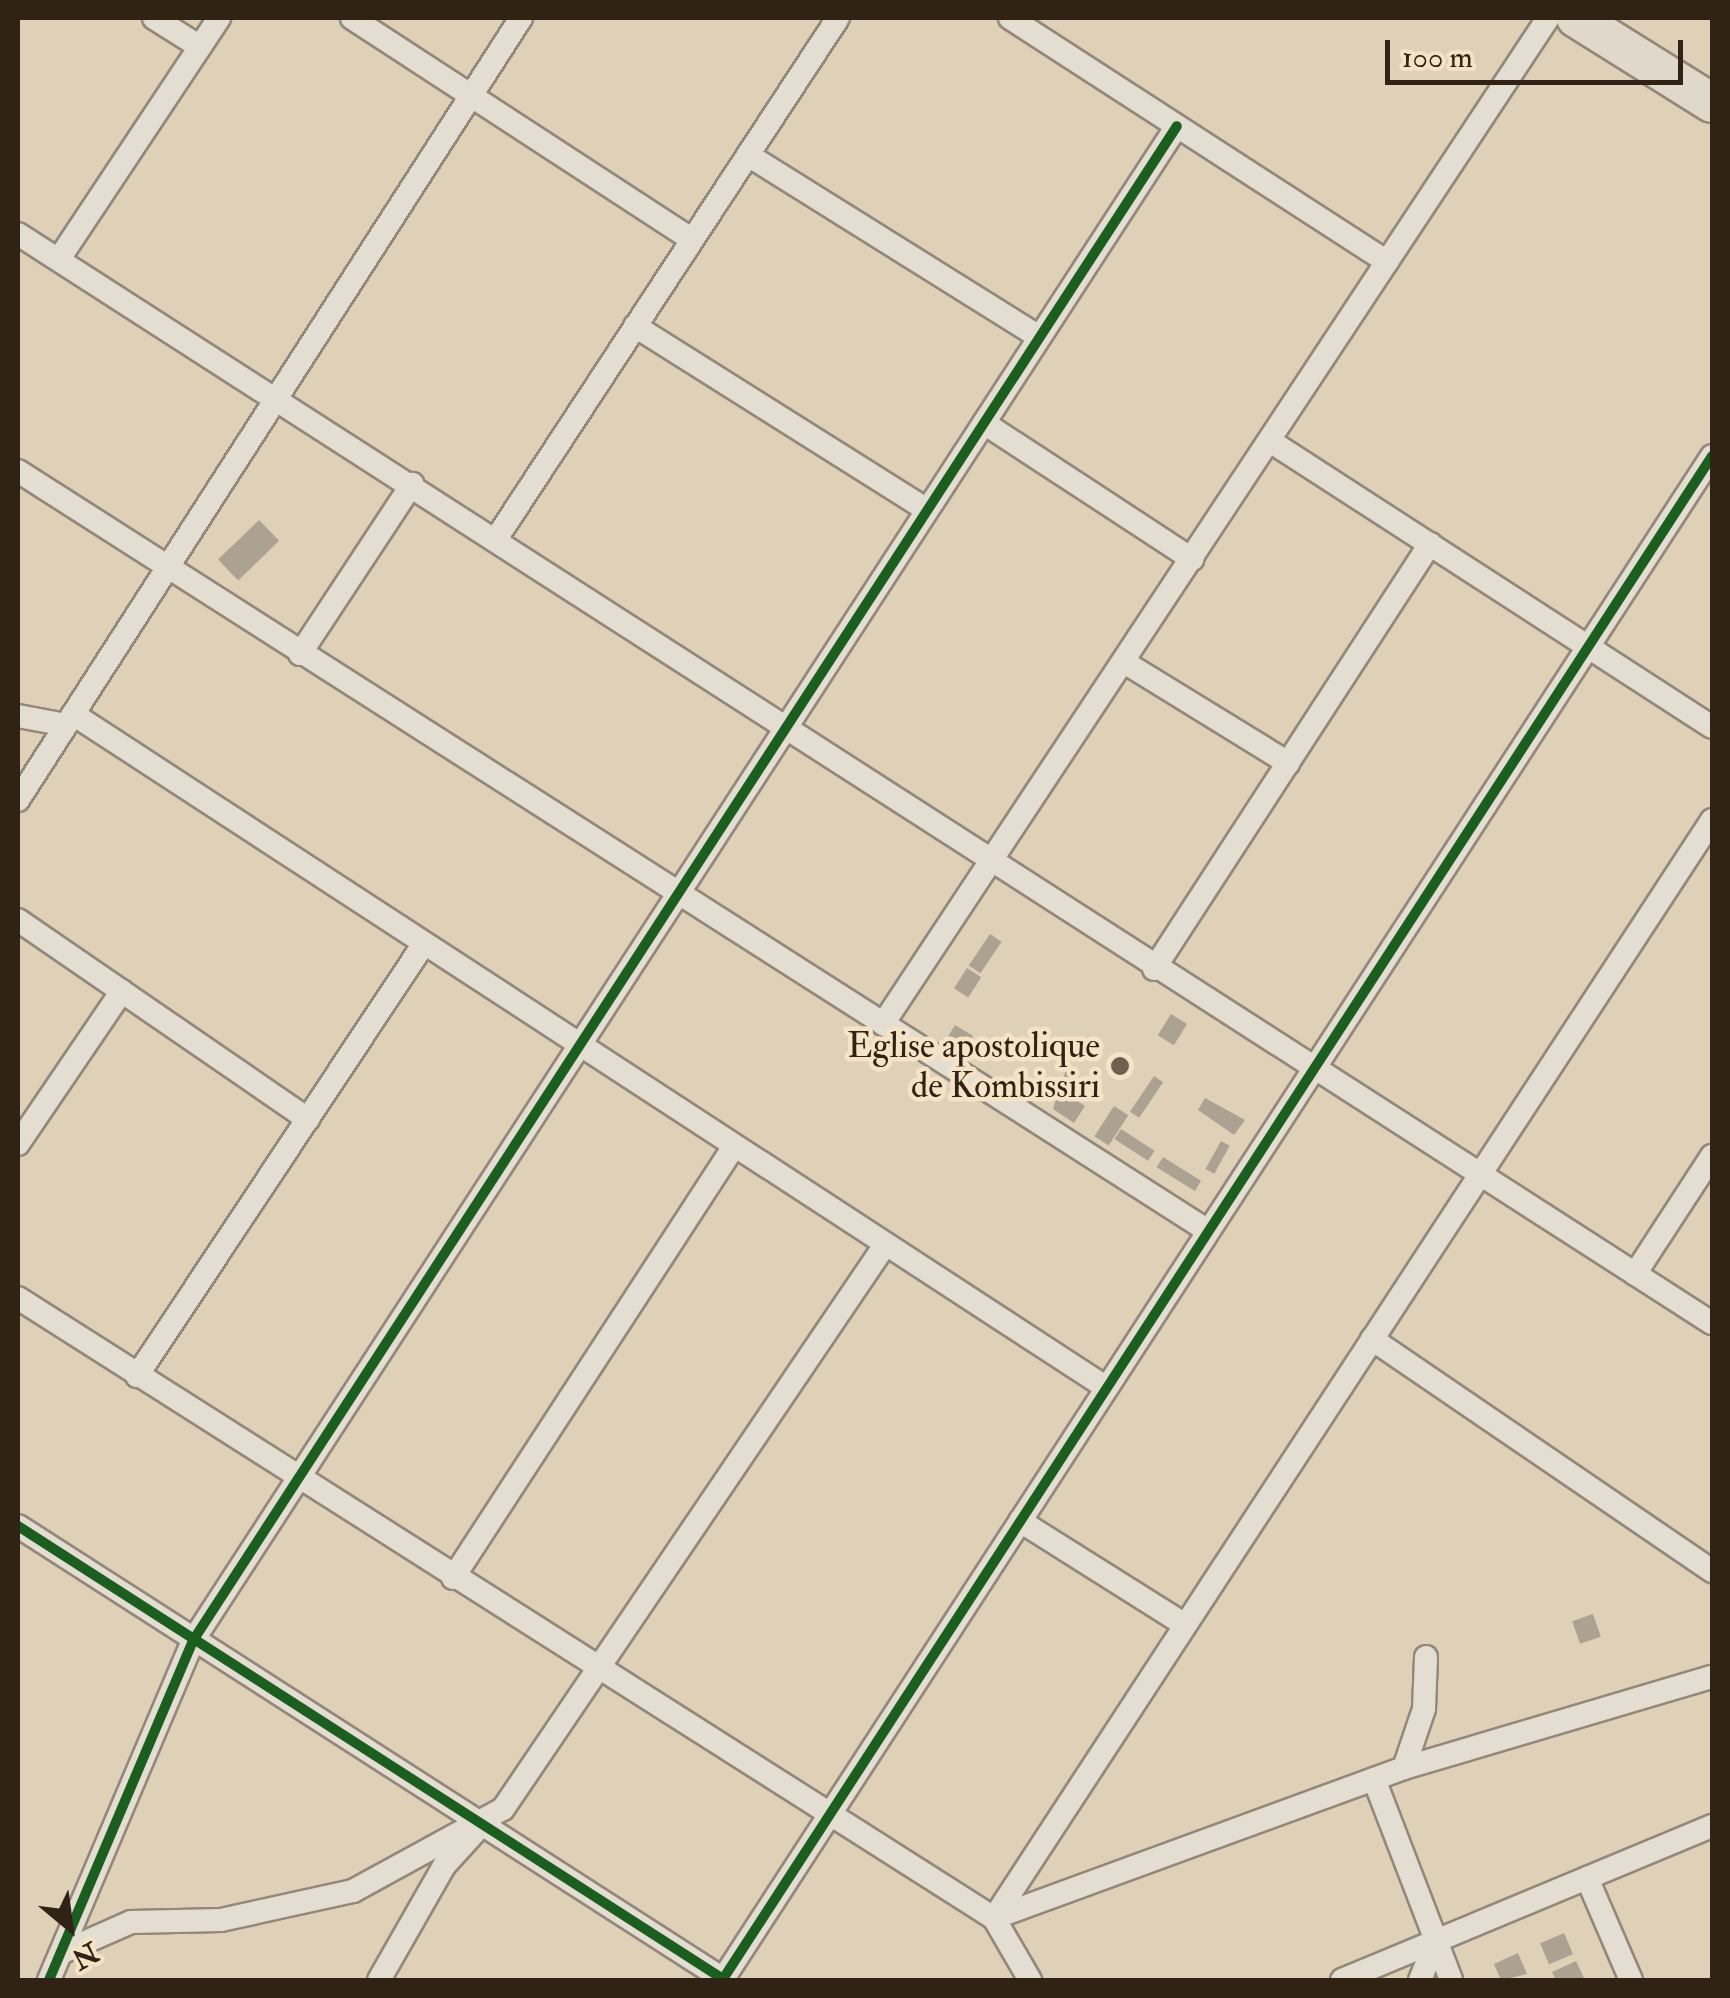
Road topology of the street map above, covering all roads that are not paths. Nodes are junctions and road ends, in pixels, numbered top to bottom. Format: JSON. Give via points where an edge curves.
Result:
{"nodes":[{"id":1,"x":154,"y":18,"type":"edge"},
{"id":2,"x":219,"y":18,"type":"edge"},
{"id":3,"x":352,"y":18,"type":"edge"},
{"id":4,"x":521,"y":18,"type":"edge"},
{"id":5,"x":838,"y":18,"type":"edge"},
{"id":6,"x":1014,"y":18,"type":"edge"},
{"id":7,"x":1548,"y":18,"type":"edge"},
{"id":8,"x":1576,"y":18,"type":"edge"},
{"id":9,"x":200,"y":47,"type":"junction"},
{"id":10,"x":471,"y":95,"type":"junction"},
{"id":11,"x":1712,"y":103,"type":"edge"},
{"id":12,"x":1176,"y":126,"type":"junction"},
{"id":13,"x":748,"y":155,"type":"junction"},
{"id":14,"x":18,"y":234,"type":"edge"},
{"id":15,"x":692,"y":240,"type":"junction"},
{"id":16,"x":59,"y":259,"type":"junction"},
{"id":17,"x":1387,"y":262,"type":"junction"},
{"id":18,"x":636,"y":326,"type":"junction"},
{"id":19,"x":1039,"y":337,"type":"junction"},
{"id":20,"x":278,"y":395,"type":"junction"},
{"id":21,"x":984,"y":423,"type":"junction"},
{"id":22,"x":1270,"y":441,"type":"junction"},
{"id":23,"x":1712,"y":456,"type":"edge"},
{"id":24,"x":18,"y":471,"type":"edge"},
{"id":25,"x":412,"y":484,"type":"junction"},
{"id":26,"x":927,"y":510,"type":"junction"},
{"id":27,"x":496,"y":538,"type":"junction"},
{"id":28,"x":1430,"y":544,"type":"junction"},
{"id":29,"x":1192,"y":559,"type":"junction"},
{"id":30,"x":166,"y":569,"type":"junction"},
{"id":31,"x":1588,"y":647,"type":"junction"},
{"id":32,"x":300,"y":654,"type":"junction"},
{"id":33,"x":1124,"y":662,"type":"junction"},
{"id":34,"x":18,"y":716,"type":"edge"},
{"id":35,"x":69,"y":719,"type":"junction"},
{"id":36,"x":1712,"y":727,"type":"edge"},
{"id":37,"x":785,"y":729,"type":"junction"},
{"id":38,"x":1288,"y":763,"type":"junction"},
{"id":39,"x":18,"y":800,"type":"edge"},
{"id":40,"x":1712,"y":820,"type":"edge"},
{"id":41,"x":991,"y":865,"type":"junction"},
{"id":42,"x":678,"y":894,"type":"junction"},
{"id":43,"x":18,"y":920,"type":"edge"},
{"id":44,"x":423,"y":945,"type":"junction"},
{"id":45,"x":1154,"y":968,"type":"junction"},
{"id":46,"x":122,"y":991,"type":"junction"},
{"id":47,"x":883,"y":1024,"type":"junction"},
{"id":48,"x":578,"y":1048,"type":"junction"},
{"id":49,"x":1314,"y":1070,"type":"junction"},
{"id":50,"x":308,"y":1119,"type":"junction"},
{"id":51,"x":18,"y":1144,"type":"edge"},
{"id":52,"x":734,"y":1148,"type":"junction"},
{"id":53,"x":1712,"y":1156,"type":"edge"},
{"id":54,"x":1480,"y":1175,"type":"junction"},
{"id":55,"x":1208,"y":1232,"type":"junction"},
{"id":56,"x":885,"y":1245,"type":"junction"},
{"id":57,"x":1635,"y":1274,"type":"junction"},
{"id":58,"x":18,"y":1298,"type":"edge"},
{"id":59,"x":1712,"y":1323,"type":"edge"},
{"id":60,"x":1372,"y":1338,"type":"junction"},
{"id":61,"x":137,"y":1376,"type":"junction"},
{"id":62,"x":1107,"y":1388,"type":"junction"},
{"id":63,"x":298,"y":1480,"type":"junction"},
{"id":64,"x":1020,"y":1521,"type":"junction"},
{"id":65,"x":18,"y":1526,"type":"edge"},
{"id":66,"x":1712,"y":1571,"type":"edge"},
{"id":67,"x":453,"y":1578,"type":"junction"},
{"id":68,"x":1186,"y":1625,"type":"junction"},
{"id":69,"x":194,"y":1639,"type":"junction"},
{"id":70,"x":1426,"y":1657,"type":"dead end"},
{"id":71,"x":603,"y":1672,"type":"junction"},
{"id":72,"x":1712,"y":1677,"type":"edge"},
{"id":73,"x":1404,"y":1768,"type":"junction"},
{"id":74,"x":1374,"y":1779,"type":"junction"},
{"id":75,"x":830,"y":1815,"type":"junction"},
{"id":76,"x":483,"y":1825,"type":"junction"},
{"id":77,"x":1712,"y":1826,"type":"edge"},
{"id":78,"x":1587,"y":1878,"type":"junction"},
{"id":79,"x":994,"y":1918,"type":"junction"},
{"id":80,"x":1436,"y":1941,"type":"junction"},
{"id":81,"x":63,"y":1952,"type":"junction"},
{"id":82,"x":50,"y":1980,"type":"edge"},
{"id":83,"x":379,"y":1980,"type":"edge"},
{"id":84,"x":1030,"y":1980,"type":"edge"},
{"id":85,"x":1342,"y":1980,"type":"edge"},
{"id":86,"x":1420,"y":1980,"type":"edge"},
{"id":87,"x":1452,"y":1980,"type":"edge"},
{"id":88,"x":1631,"y":1980,"type":"edge"}],
"edges":[{"from":1,"to":9,"type":"street"},
{"from":2,"to":9,"type":"street"},
{"from":3,"to":10,"type":"street"},
{"from":4,"to":10,"type":"street"},
{"from":5,"to":13,"type":"street"},
{"from":6,"to":12,"type":"street"},
{"from":7,"to":17,"type":"street"},
{"from":8,"to":11,"type":"highway"},
{"from":9,"to":16,"type":"street"},
{"from":10,"to":15,"type":"street"},
{"from":10,"to":20,"type":"street"},
{"from":12,"to":17,"type":"street"},
{"from":12,"to":19,"type":"street"},
{"from":13,"to":15,"type":"street"},
{"from":13,"to":19,"type":"street"},
{"from":14,"to":16,"type":"street"},
{"from":15,"to":18,"type":"street"},
{"from":16,"to":20,"type":"street"},
{"from":17,"to":22,"type":"street"},
{"from":18,"to":26,"type":"street"},
{"from":18,"to":27,"type":"street"},
{"from":19,"to":21,"type":"street"},
{"from":20,"to":25,"type":"street"},
{"from":20,"to":30,"type":"street"},
{"from":21,"to":26,"type":"street"},
{"from":21,"to":29,"type":"street"},
{"from":22,"to":28,"type":"street"},
{"from":22,"to":29,"type":"street"},
{"from":23,"to":31,"type":"street"},
{"from":24,"to":30,"type":"street"},
{"from":25,"to":27,"type":"street"},
{"from":25,"to":32,"type":"street"},
{"from":26,"to":37,"type":"street"},
{"from":27,"to":37,"type":"street"},
{"from":28,"to":31,"type":"street"},
{"from":28,"to":38,"type":"street"},
{"from":29,"to":33,"type":"street"},
{"from":30,"to":32,"type":"street"},
{"from":30,"to":35,"type":"street"},
{"from":31,"to":36,"type":"street"},
{"from":31,"to":49,"type":"street"},
{"from":32,"to":42,"type":"street"},
{"from":33,"to":38,"type":"street"},
{"from":33,"to":41,"type":"street"},
{"from":34,"to":35,"type":"street"},
{"from":35,"to":39,"type":"street"},
{"from":35,"to":44,"type":"street"},
{"from":37,"to":41,"type":"street"},
{"from":37,"to":42,"type":"street"},
{"from":38,"to":45,"type":"street"},
{"from":40,"to":54,"type":"street"},
{"from":41,"to":45,"type":"street"},
{"from":41,"to":47,"type":"street"},
{"from":42,"to":47,"type":"street"},
{"from":42,"to":48,"type":"street"},
{"from":43,"to":46,"type":"street"},
{"from":44,"to":48,"type":"street"},
{"from":44,"to":50,"type":"street"},
{"from":45,"to":49,"type":"street"},
{"from":46,"to":50,"type":"street"},
{"from":46,"to":51,"type":"street"},
{"from":47,"to":55,"type":"street"},
{"from":48,"to":52,"type":"street"},
{"from":48,"to":63,"type":"street"},
{"from":49,"to":54,"type":"street"},
{"from":49,"to":55,"type":"street"},
{"from":50,"to":61,"type":"street"},
{"from":52,"to":56,"type":"street"},
{"from":52,"to":67,"type":"street"},
{"from":53,"to":57,"type":"street"},
{"from":54,"to":57,"type":"street"},
{"from":54,"to":60,"type":"street"},
{"from":55,"to":62,"type":"street"},
{"from":56,"to":62,"type":"street"},
{"from":56,"to":71,"type":"street"},
{"from":57,"to":59,"type":"street"},
{"from":58,"to":61,"type":"street"},
{"from":60,"to":66,"type":"street"},
{"from":60,"to":68,"type":"street"},
{"from":61,"to":63,"type":"street"},
{"from":62,"to":64,"type":"street"},
{"from":63,"to":67,"type":"street"},
{"from":63,"to":69,"type":"street"},
{"from":64,"to":68,"type":"street"},
{"from":64,"to":75,"type":"street"},
{"from":65,"to":69,"type":"street"},
{"from":67,"to":71,"type":"street"},
{"from":68,"to":79,"type":"street"},
{"from":69,"to":76,"type":"street"},
{"from":69,"to":81,"type":"street"},
{"from":70,"to":73,"type":"street","via":[[1424,1708]]},
{"from":71,"to":75,"type":"street"},
{"from":71,"to":76,"type":"street","via":[[568,1702],[530,1770]]},
{"from":72,"to":73,"type":"street"},
{"from":73,"to":74,"type":"street"},
{"from":74,"to":79,"type":"street"},
{"from":74,"to":80,"type":"street"},
{"from":75,"to":76,"type":"street","via":[[723,1978]]},
{"from":75,"to":79,"type":"street"},
{"from":76,"to":81,"type":"street","via":[[419,1849],[353,1891],[221,1920],[131,1922]]},
{"from":76,"to":83,"type":"street","via":[[444,1866]]},
{"from":77,"to":78,"type":"street"},
{"from":78,"to":80,"type":"street"},
{"from":78,"to":88,"type":"street"},
{"from":79,"to":84,"type":"street"},
{"from":80,"to":85,"type":"street"},
{"from":80,"to":86,"type":"street"},
{"from":80,"to":87,"type":"street"},
{"from":81,"to":82,"type":"street"}]}
